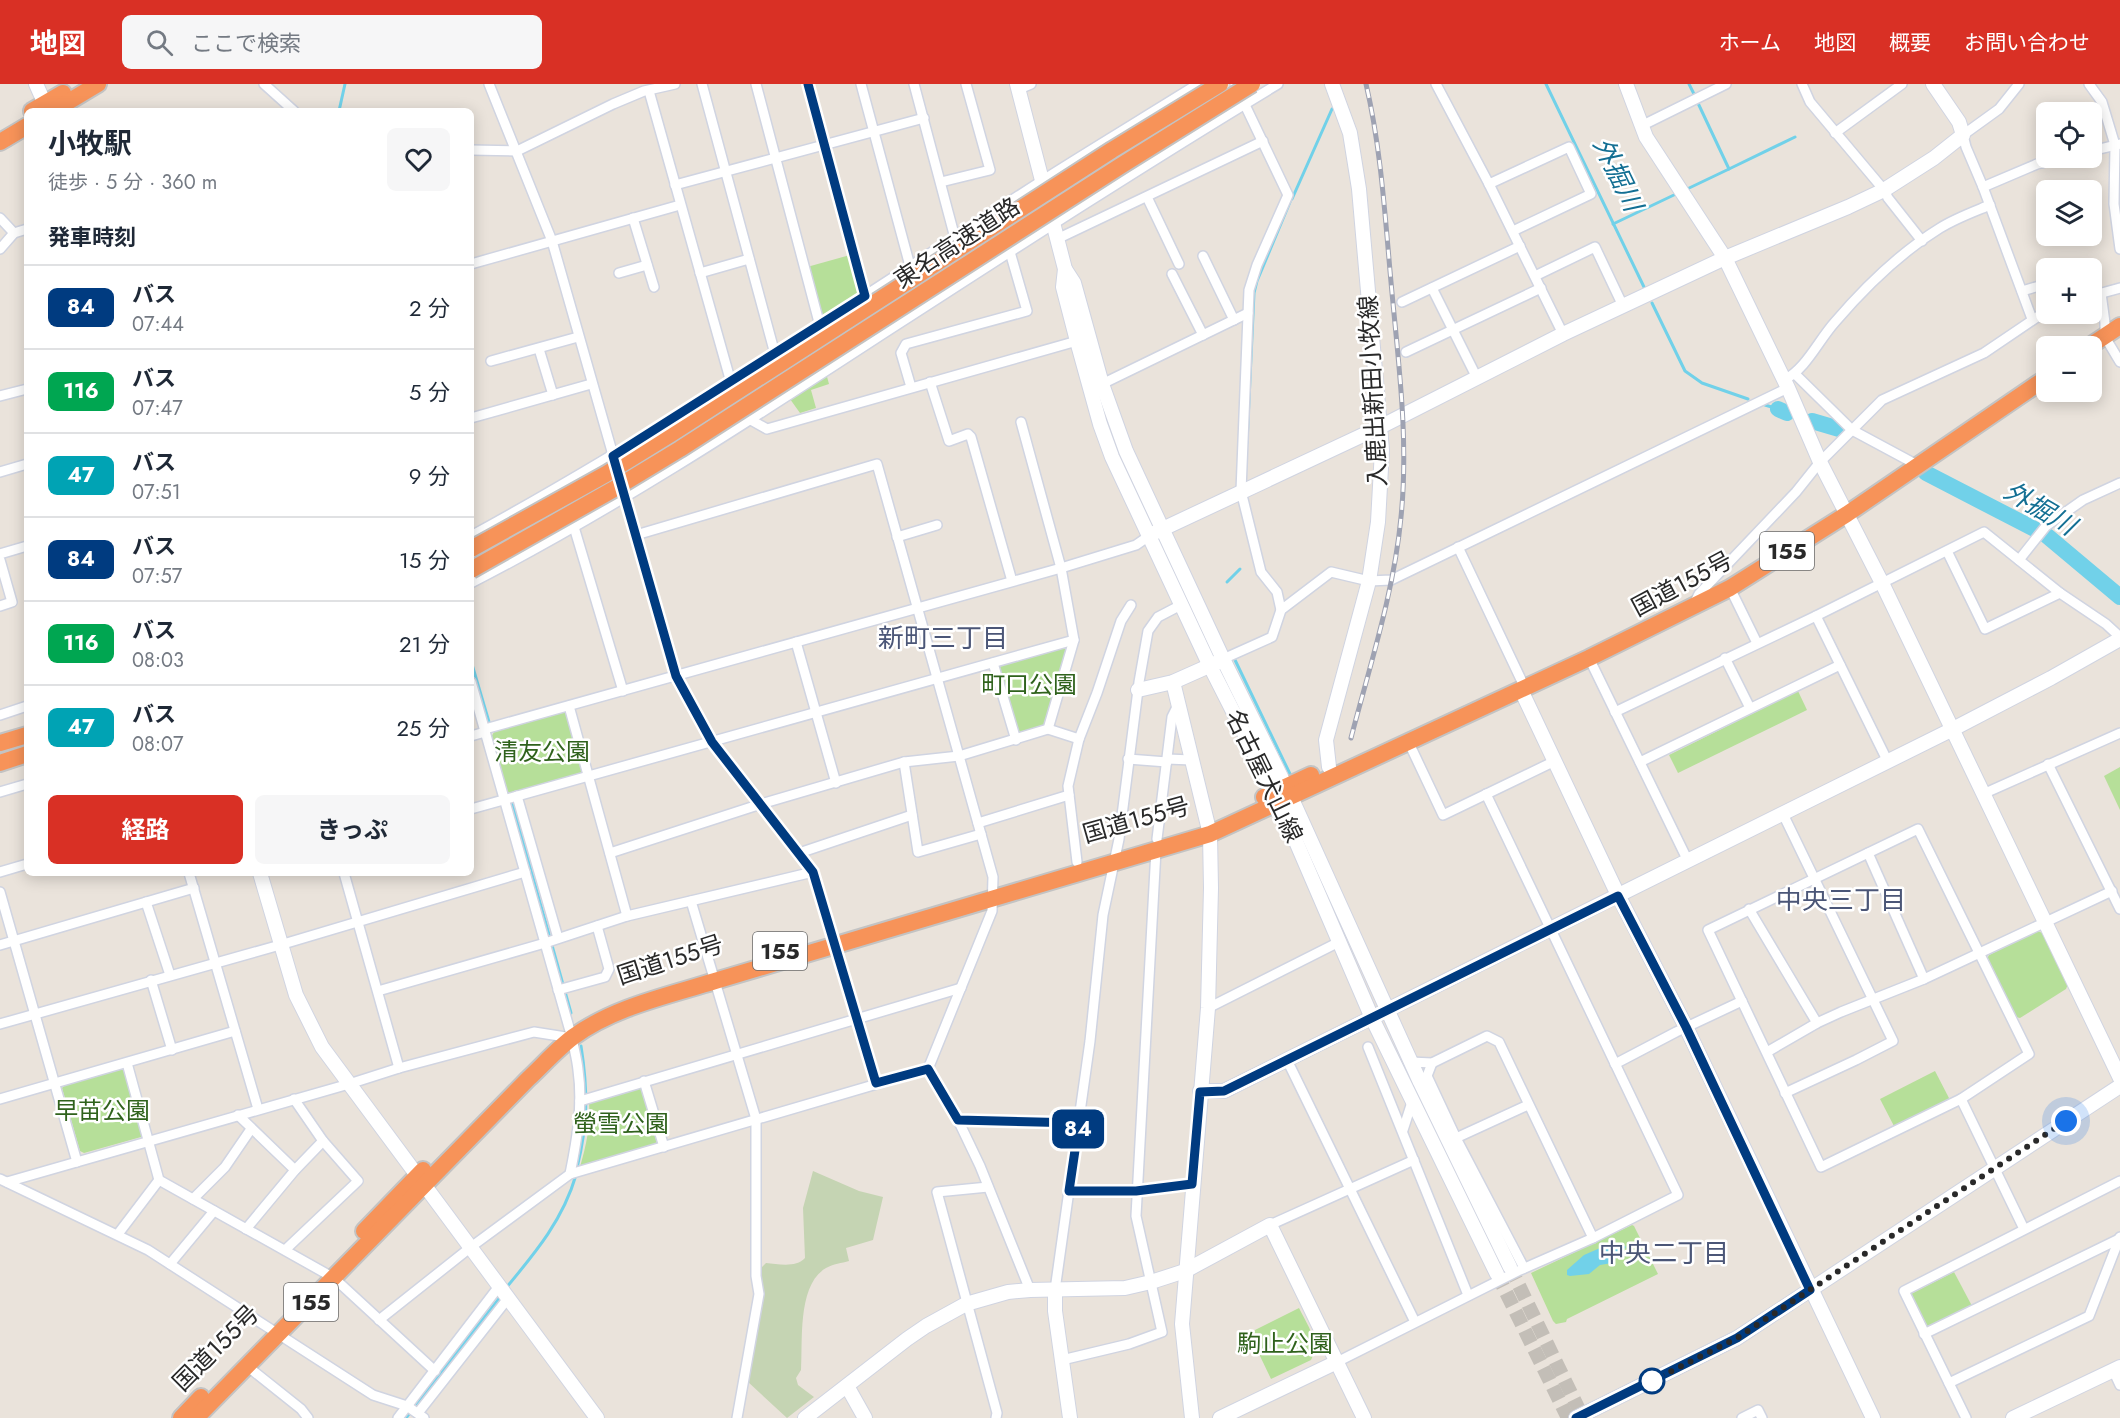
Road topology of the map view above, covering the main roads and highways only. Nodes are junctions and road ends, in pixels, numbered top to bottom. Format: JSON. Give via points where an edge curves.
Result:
{"nodes":[{"id":1,"x":78,"y":84,"type":"edge"},
{"id":2,"x":98,"y":84,"type":"edge"},
{"id":3,"x":1220,"y":84,"type":"edge"},
{"id":4,"x":1252,"y":84,"type":"edge"},
{"id":5,"x":46,"y":108,"type":"edge"},
{"id":6,"x":47,"y":108,"type":"edge"},
{"id":7,"x":24,"y":116,"type":"edge"},
{"id":8,"x":24,"y":128,"type":"edge"},
{"id":9,"x":0,"y":130,"type":"edge"},
{"id":10,"x":0,"y":142,"type":"edge"},
{"id":11,"x":2120,"y":326,"type":"edge"},
{"id":12,"x":2102,"y":338,"type":"edge"},
{"id":13,"x":2036,"y":385,"type":"edge"},
{"id":14,"x":474,"y":547,"type":"edge"},
{"id":15,"x":474,"y":568,"type":"edge"},
{"id":16,"x":1519,"y":691,"type":"junction"},
{"id":17,"x":24,"y":736,"type":"edge"},
{"id":18,"x":0,"y":743,"type":"edge"},
{"id":19,"x":24,"y":755,"type":"edge"},
{"id":20,"x":0,"y":763,"type":"edge"},
{"id":21,"x":1282,"y":794,"type":"junction"},
{"id":22,"x":1114,"y":857,"type":"junction"},
{"id":23,"x":993,"y":892,"type":"junction"},
{"id":24,"x":274,"y":1331,"type":"junction"},
{"id":25,"x":181,"y":1418,"type":"edge"},
{"id":26,"x":196,"y":1418,"type":"edge"}],
"edges":[{"from":1,"to":5,"type":"highway"},
{"from":2,"to":6,"type":"highway"},
{"from":3,"to":14,"type":"highway","name":"東名高速道路","bridge":true,"via":[[606,474]]},
{"from":4,"to":15,"type":"highway","name":"東名高速道路","bridge":true,"via":[[680,449]]},
{"from":7,"to":9,"type":"highway"},
{"from":8,"to":10,"type":"highway"},
{"from":11,"to":12,"type":"highway"},
{"from":13,"to":16,"type":"highway","name":"国道155号","number":"155","via":[[1847,514],[1730,588]]},
{"from":16,"to":21,"type":"highway","name":"国道155号","number":"155"},
{"from":16,"to":21,"type":"highway","name":"国道155号","number":"155","via":[[1409,730]]},
{"from":17,"to":18,"type":"highway"},
{"from":19,"to":20,"type":"highway"},
{"from":21,"to":22,"type":"highway","name":"国道155号","number":"155","via":[[1209,830]]},
{"from":22,"to":23,"type":"highway","name":"国道155号","number":"155"},
{"from":22,"to":23,"type":"highway","name":"国道155号","number":"155","via":[[1077,862]]},
{"from":23,"to":24,"type":"highway","name":"国道155号","number":"155","via":[[604,1007],[567,1034]]},
{"from":24,"to":25,"type":"highway","name":"国道155号","number":"155"},
{"from":24,"to":26,"type":"highway","name":"国道155号","number":"155","via":[[247,1366]]}]}
